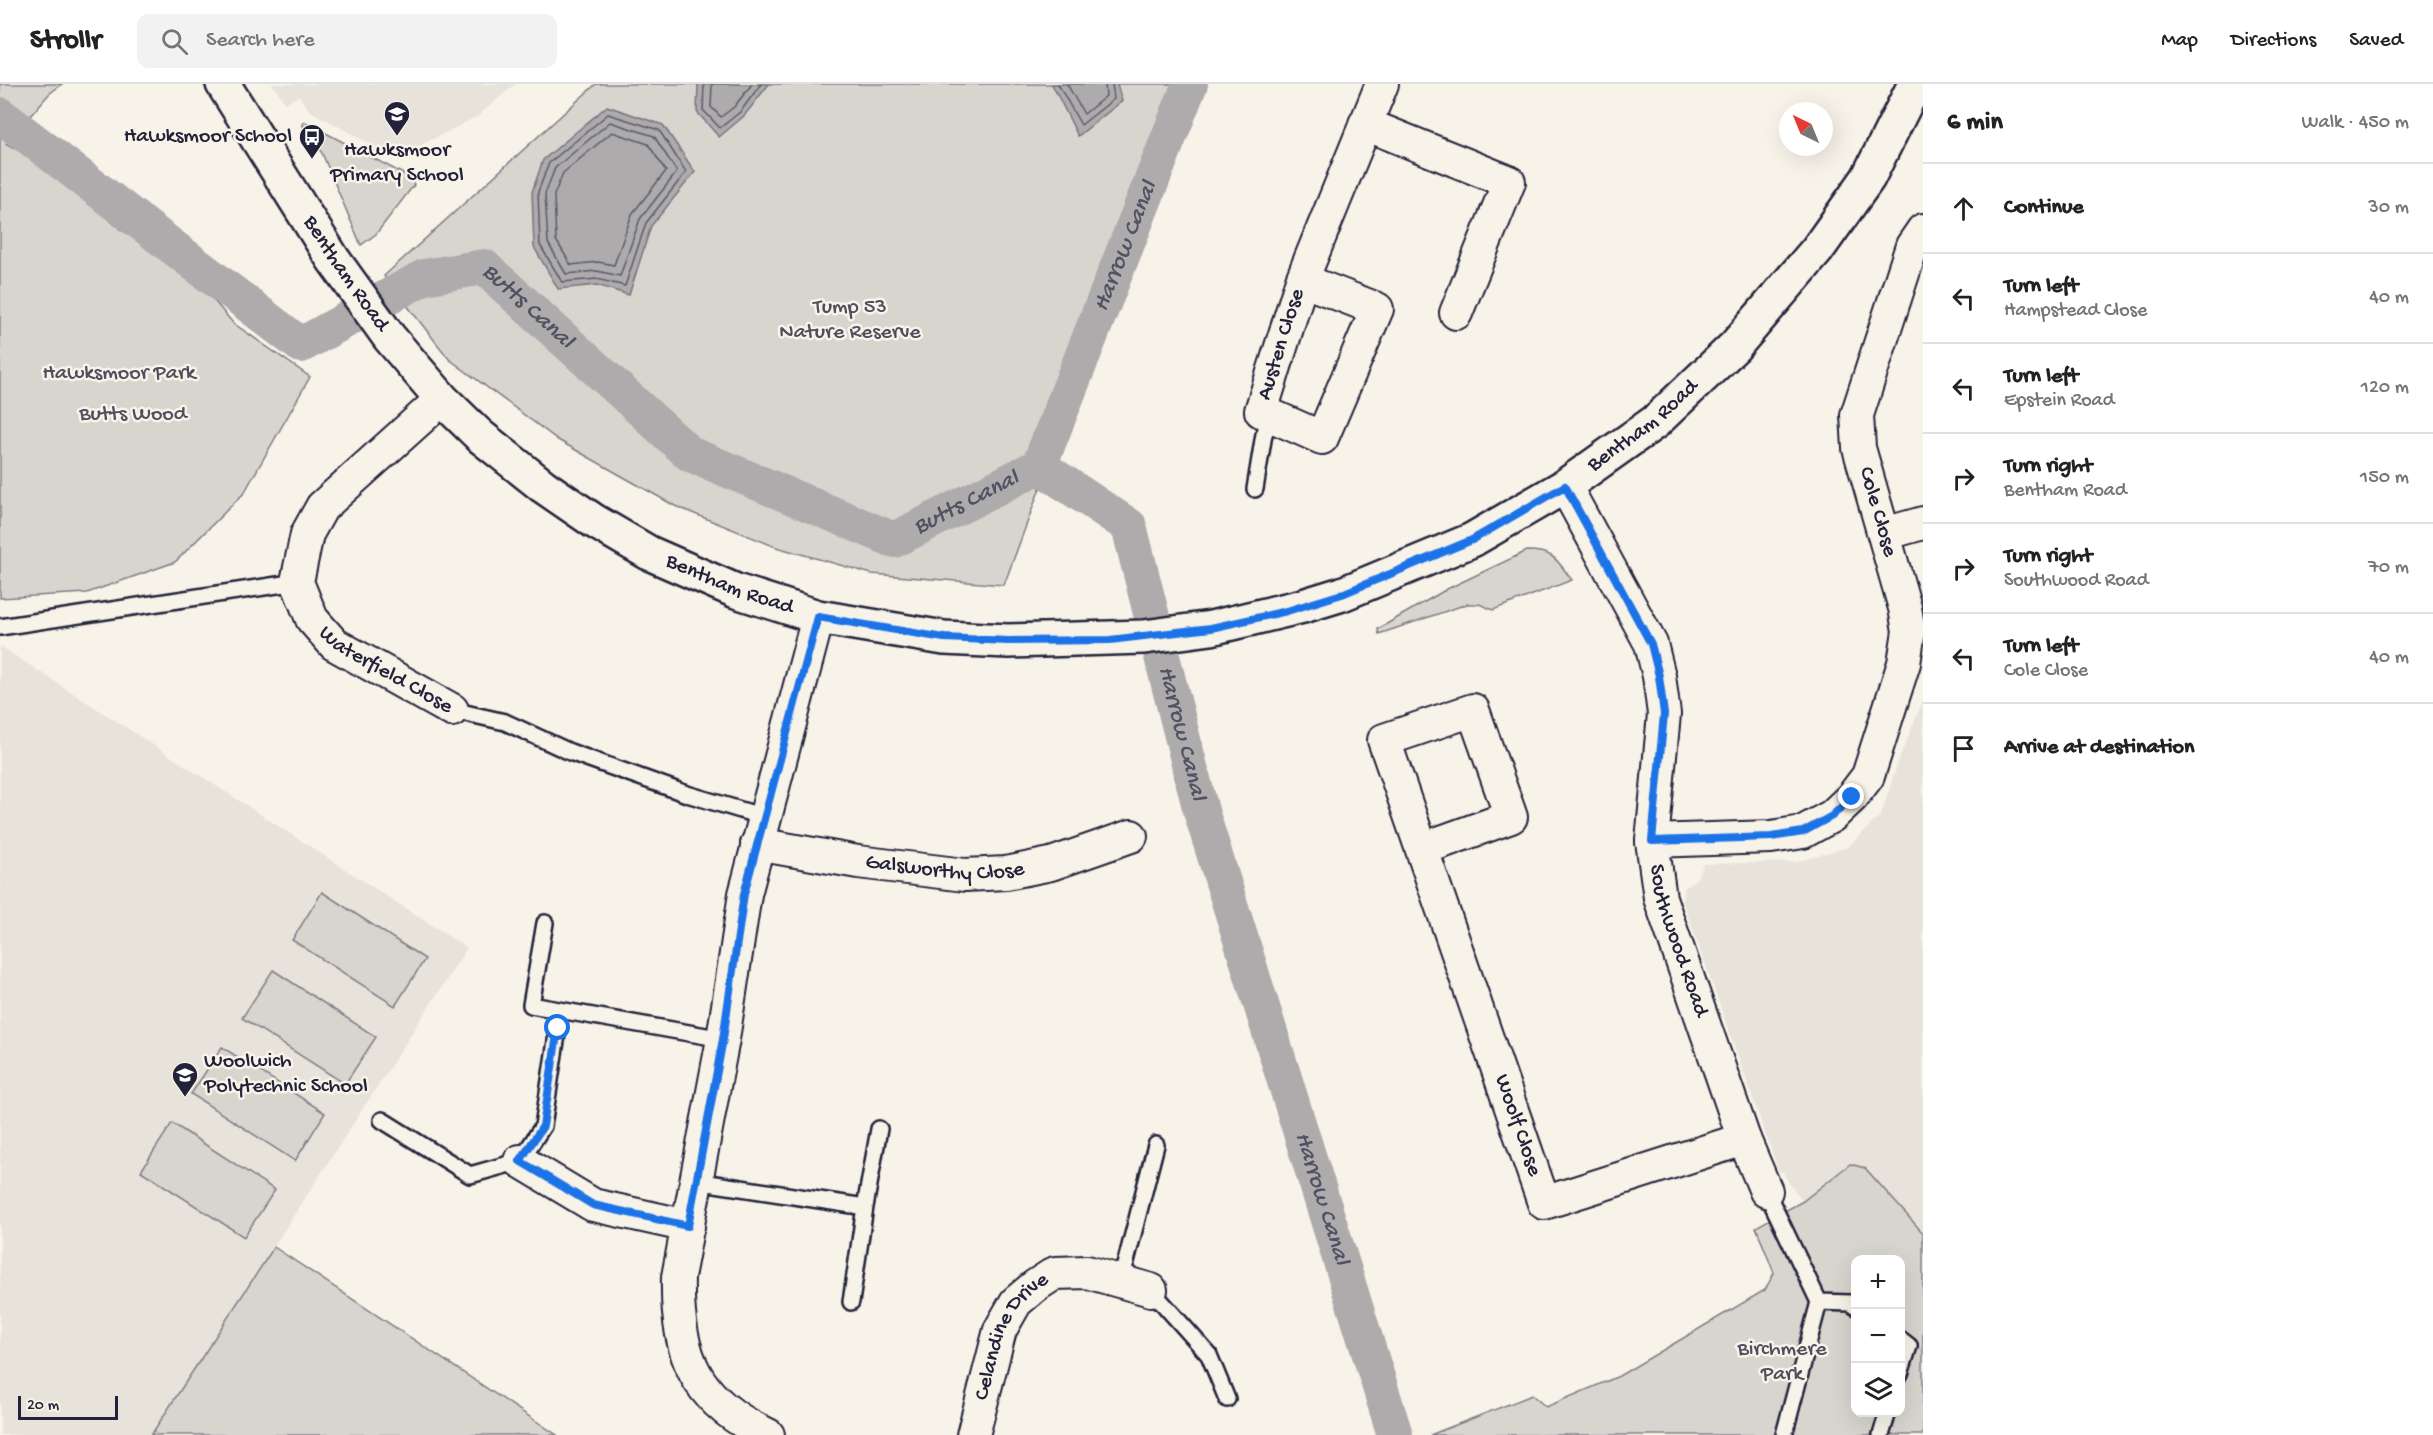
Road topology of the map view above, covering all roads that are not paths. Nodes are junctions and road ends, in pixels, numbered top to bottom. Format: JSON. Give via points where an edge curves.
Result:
{"nodes":[{"id":1,"x":223,"y":84,"type":"edge"},
{"id":2,"x":1382,"y":84,"type":"edge"},
{"id":3,"x":1915,"y":84,"type":"edge"},
{"id":4,"x":1365,"y":124,"type":"junction"},
{"id":5,"x":1923,"y":230,"type":"edge"},
{"id":6,"x":1302,"y":280,"type":"junction"},
{"id":7,"x":1456,"y":314,"type":"dead end"},
{"id":8,"x":442,"y":399,"type":"junction"},
{"id":9,"x":1273,"y":416,"type":"junction"},
{"id":10,"x":1565,"y":486,"type":"junction"},
{"id":11,"x":1255,"y":489,"type":"dead end"},
{"id":12,"x":1923,"y":523,"type":"edge"},
{"id":13,"x":1884,"y":534,"type":"junction"},
{"id":14,"x":297,"y":582,"type":"junction"},
{"id":15,"x":818,"y":617,"type":"junction"},
{"id":16,"x":0,"y":627,"type":"edge"},
{"id":17,"x":452,"y":710,"type":"joint"},
{"id":18,"x":760,"y":831,"type":"junction"},
{"id":19,"x":1131,"y":836,"type":"dead end"},
{"id":20,"x":1652,"y":841,"type":"junction"},
{"id":21,"x":1422,"y":849,"type":"junction"},
{"id":22,"x":545,"y":923,"type":"dead end"},
{"id":23,"x":558,"y":1028,"type":"dead end"},
{"id":24,"x":723,"y":1039,"type":"junction"},
{"id":25,"x":382,"y":1120,"type":"dead end"},
{"id":26,"x":879,"y":1129,"type":"dead end"},
{"id":27,"x":1744,"y":1139,"type":"junction"},
{"id":28,"x":1156,"y":1145,"type":"dead end"},
{"id":29,"x":520,"y":1161,"type":"junction"},
{"id":30,"x":696,"y":1181,"type":"junction"},
{"id":31,"x":1766,"y":1191,"type":"joint"},
{"id":32,"x":866,"y":1208,"type":"junction"},
{"id":33,"x":688,"y":1226,"type":"junction"},
{"id":34,"x":1121,"y":1281,"type":"junction"},
{"id":35,"x":1151,"y":1290,"type":"joint"},
{"id":36,"x":850,"y":1302,"type":"dead end"},
{"id":37,"x":1819,"y":1302,"type":"junction"},
{"id":38,"x":1851,"y":1304,"type":"edge"},
{"id":39,"x":1905,"y":1343,"type":"edge"},
{"id":40,"x":1905,"y":1358,"type":"edge"},
{"id":41,"x":1227,"y":1399,"type":"dead end"},
{"id":42,"x":1887,"y":1417,"type":"edge"},
{"id":43,"x":768,"y":1435,"type":"edge"},
{"id":44,"x":973,"y":1435,"type":"edge"},
{"id":45,"x":1785,"y":1435,"type":"edge"},
{"id":46,"x":1881,"y":1435,"type":"edge"}],
"edges":[{"from":1,"to":8,"type":"street","name":"Bentham Road","via":[[333,259],[389,337]]},
{"from":2,"to":4,"type":"street","name":"Austen Close"},
{"from":3,"to":10,"type":"street","name":"Bentham Road","via":[[1868,178],[1817,249],[1735,346],[1655,422]]},
{"from":4,"to":6,"type":"street","name":"Austen Close"},
{"from":4,"to":7,"type":"street","via":[[1509,182]]},
{"from":5,"to":13,"type":"street","name":"Cole Close","via":[[1912,246],[1857,415],[1858,447]]},
{"from":6,"to":9,"type":"street","name":"Austen Close","via":[[1261,411]]},
{"from":6,"to":9,"type":"street","name":"Austen Close","via":[[1377,309],[1322,438]]},
{"from":8,"to":14,"type":"street","via":[[322,507],[307,534]]},
{"from":8,"to":15,"type":"street","name":"Bentham Road","via":[[480,436],[543,486],[649,553],[736,591]]},
{"from":9,"to":11,"type":"lane","via":[[1264,434]]},
{"from":10,"to":15,"type":"street","name":"Bentham Road","via":[[1472,540],[1342,594],[1211,628],[1110,640],[1008,641],[944,638]]},
{"from":10,"to":20,"type":"street","name":"Southwood Road","via":[[1651,644],[1659,676],[1664,714]]},
{"from":12,"to":13,"type":"street"},
{"from":13,"to":20,"type":"street","name":"Cole Close","via":[[1909,631],[1904,663],[1868,776],[1832,816],[1803,832],[1771,837]]},
{"from":14,"to":16,"type":"lane"},
{"from":14,"to":17,"type":"street","name":"Waterfield Close","via":[[312,619],[334,644]]},
{"from":15,"to":18,"type":"street"},
{"from":17,"to":18,"type":"lane","name":"Waterfield Close","via":[[505,722],[570,752],[687,794]]},
{"from":18,"to":19,"type":"street","name":"Galsworthy Close","via":[[858,862],[965,875],[1006,873],[1051,864]]},
{"from":18,"to":24,"type":"street","via":[[744,894]]},
{"from":20,"to":27,"type":"street","name":"Southwood Road","via":[[1660,898]]},
{"from":21,"to":21,"type":"street","name":"Woolf Close","via":[[1384,741],[1473,710],[1511,817]]},
{"from":21,"to":27,"type":"street","name":"Woolf Close","via":[[1544,1203]]},
{"from":22,"to":24,"type":"lane","via":[[531,1005]]},
{"from":23,"to":29,"type":"lane","via":[[543,1126]]},
{"from":24,"to":30,"type":"street"},
{"from":25,"to":29,"type":"lane","via":[[470,1175]]},
{"from":26,"to":32,"type":"lane"},
{"from":27,"to":31,"type":"street","name":"Southwood Road"},
{"from":28,"to":34,"type":"lane"},
{"from":29,"to":33,"type":"street","via":[[593,1205]]},
{"from":30,"to":32,"type":"lane"},
{"from":30,"to":33,"type":"street"},
{"from":31,"to":37,"type":"lane"},
{"from":32,"to":36,"type":"lane"},
{"from":33,"to":43,"type":"street","via":[[678,1277],[677,1311],[693,1371],[711,1398],[742,1423]]},
{"from":34,"to":35,"type":"street","name":"Celandine Drive"},
{"from":34,"to":44,"type":"street","name":"Celandine Drive","via":[[1087,1272],[1055,1273],[1016,1302],[1000,1330]]},
{"from":35,"to":41,"type":"lane","via":[[1209,1356]]},
{"from":37,"to":38,"type":"lane"},
{"from":37,"to":45,"type":"lane"},
{"from":39,"to":40,"type":"lane","via":[[1909,1346]]},
{"from":42,"to":46,"type":"lane"}]}
